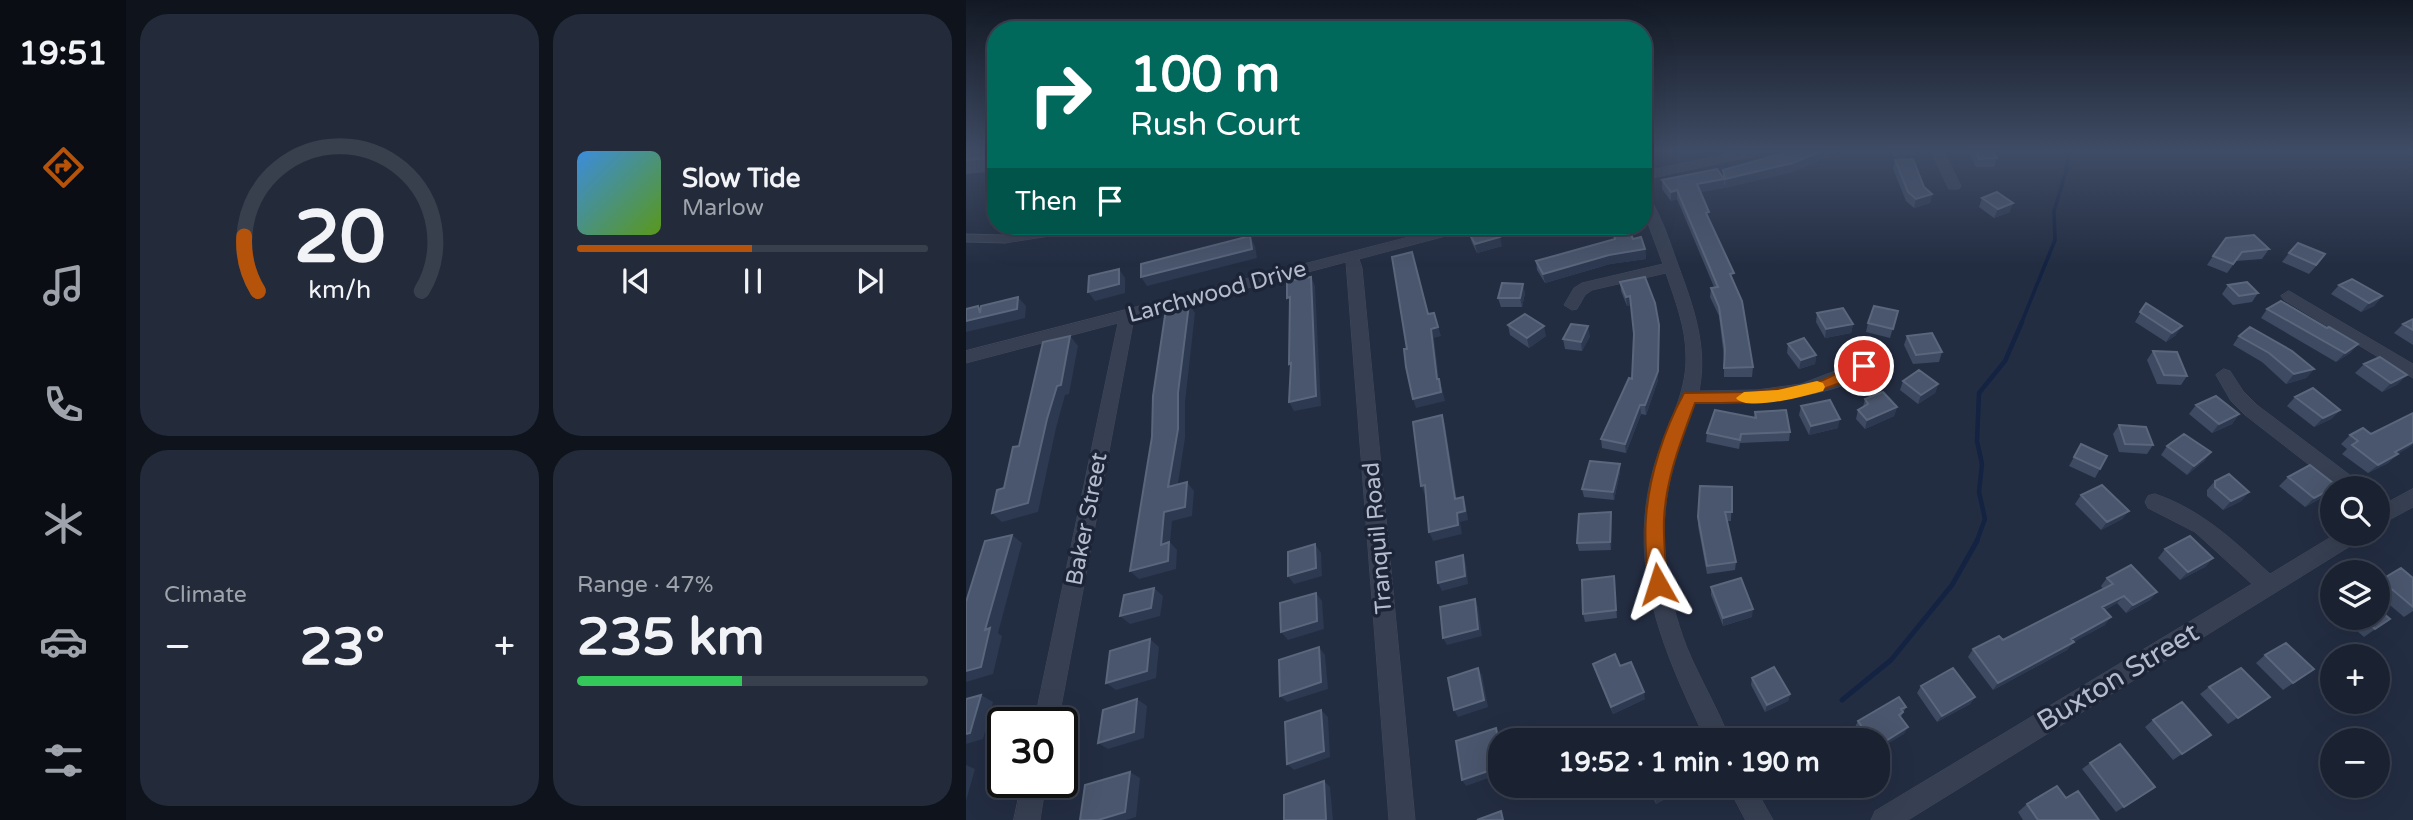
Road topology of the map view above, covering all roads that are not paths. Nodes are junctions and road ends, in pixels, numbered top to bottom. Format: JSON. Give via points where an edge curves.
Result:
{"nodes":[{"id":1,"x":1652,"y":220,"type":"edge"},
{"id":2,"x":1008,"y":235,"type":"edge"},
{"id":3,"x":1031,"y":235,"type":"edge"},
{"id":4,"x":1433,"y":235,"type":"edge"},
{"id":5,"x":966,"y":238,"type":"edge"},
{"id":6,"x":1005,"y":239,"type":"junction"},
{"id":7,"x":1350,"y":257,"type":"junction"},
{"id":8,"x":1671,"y":267,"type":"junction"},
{"id":9,"x":2289,"y":296,"type":"dead end"},
{"id":10,"x":1572,"y":305,"type":"dead end"},
{"id":11,"x":1127,"y":315,"type":"junction"},
{"id":12,"x":966,"y":357,"type":"edge"},
{"id":13,"x":1864,"y":366,"type":"dead end"},
{"id":14,"x":2413,"y":372,"type":"edge"},
{"id":15,"x":2224,"y":375,"type":"dead end"},
{"id":16,"x":1689,"y":397,"type":"junction"},
{"id":17,"x":2336,"y":476,"type":"edge"},
{"id":18,"x":2413,"y":497,"type":"edge"},
{"id":19,"x":2155,"y":502,"type":"dead end"},
{"id":20,"x":2390,"y":509,"type":"edge"},
{"id":21,"x":2333,"y":546,"type":"edge"},
{"id":22,"x":2268,"y":586,"type":"junction"},
{"id":23,"x":1049,"y":707,"type":"edge"},
{"id":24,"x":1712,"y":728,"type":"edge"},
{"id":25,"x":1031,"y":798,"type":"edge"},
{"id":26,"x":1747,"y":798,"type":"edge"},
{"id":27,"x":1027,"y":820,"type":"edge"},
{"id":28,"x":1402,"y":820,"type":"edge"},
{"id":29,"x":1760,"y":820,"type":"edge"},
{"id":30,"x":1884,"y":820,"type":"edge"}],
"edges":[{"from":1,"to":8,"type":"street"},
{"from":2,"to":6,"type":"lane"},
{"from":3,"to":6,"type":"street"},
{"from":4,"to":7,"type":"street","name":"Larchwood Drive"},
{"from":5,"to":6,"type":"lane"},
{"from":7,"to":11,"type":"street","name":"Larchwood Drive"},
{"from":7,"to":28,"type":"street","name":"Tranquil Road","via":[[1355,268]]},
{"from":8,"to":10,"type":"street","via":[[1587,286]]},
{"from":8,"to":16,"type":"street","via":[[1690,321],[1694,369]]},
{"from":9,"to":14,"type":"street"},
{"from":11,"to":12,"type":"street","name":"Larchwood Drive"},
{"from":11,"to":23,"type":"street","name":"Baker Street"},
{"from":13,"to":16,"type":"street","via":[[1803,391],[1752,398]]},
{"from":15,"to":17,"type":"street","via":[[2251,410]]},
{"from":16,"to":24,"type":"street","via":[[1666,458],[1654,550],[1667,625]]},
{"from":18,"to":20,"type":"street"},
{"from":19,"to":22,"type":"street","via":[[2200,524]]},
{"from":21,"to":22,"type":"street","name":"Buxton Street"},
{"from":22,"to":30,"type":"street","name":"Buxton Street"},
{"from":25,"to":27,"type":"street"},
{"from":26,"to":29,"type":"street"}]}
